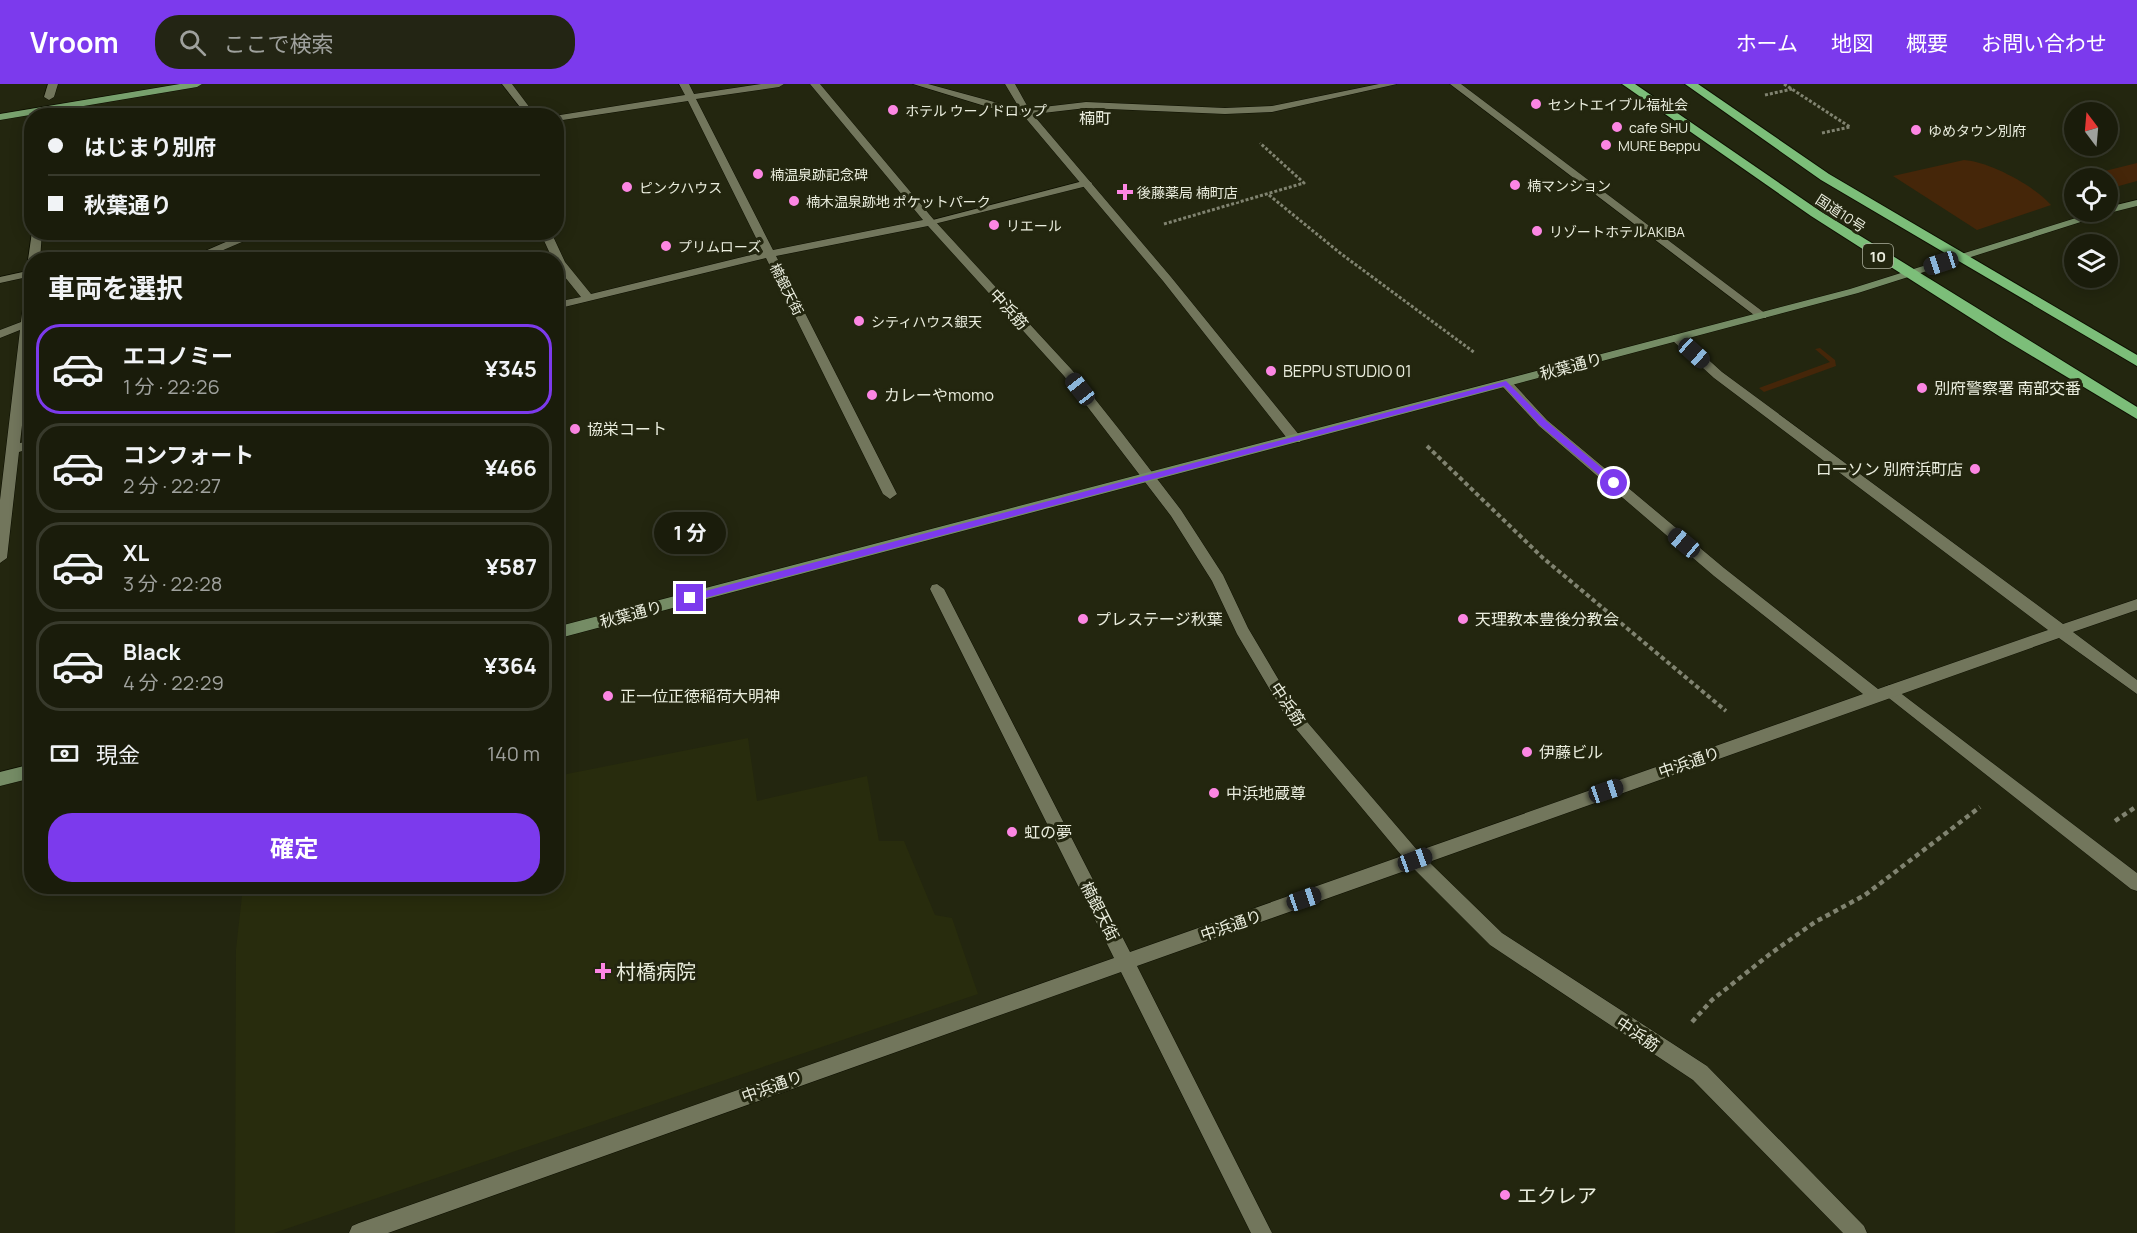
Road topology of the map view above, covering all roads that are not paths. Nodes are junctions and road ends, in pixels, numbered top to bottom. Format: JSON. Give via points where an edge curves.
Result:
{"nodes":[{"id":1,"x":53,"y":84,"type":"edge"},
{"id":2,"x":197,"y":84,"type":"edge"},
{"id":3,"x":507,"y":84,"type":"edge"},
{"id":4,"x":684,"y":84,"type":"edge"},
{"id":5,"x":779,"y":84,"type":"edge"},
{"id":6,"x":815,"y":84,"type":"edge"},
{"id":7,"x":918,"y":84,"type":"edge"},
{"id":8,"x":1010,"y":84,"type":"edge"},
{"id":9,"x":1392,"y":84,"type":"edge"},
{"id":10,"x":1455,"y":84,"type":"edge"},
{"id":11,"x":1628,"y":84,"type":"edge"},
{"id":12,"x":1691,"y":84,"type":"edge"},
{"id":13,"x":690,"y":96,"type":"junction"},
{"id":14,"x":49,"y":97,"type":"dead end"},
{"id":15,"x":70,"y":108,"type":"edge"},
{"id":16,"x":526,"y":108,"type":"edge"},
{"id":17,"x":1026,"y":112,"type":"junction"},
{"id":18,"x":24,"y":115,"type":"edge"},
{"id":19,"x":0,"y":117,"type":"edge"},
{"id":20,"x":564,"y":117,"type":"edge"},
{"id":21,"x":1087,"y":183,"type":"junction"},
{"id":22,"x":2137,"y":203,"type":"edge"},
{"id":23,"x":2118,"y":208,"type":"edge"},
{"id":24,"x":930,"y":222,"type":"junction"},
{"id":25,"x":2071,"y":222,"type":"edge"},
{"id":26,"x":240,"y":240,"type":"edge"},
{"id":27,"x":209,"y":252,"type":"edge"},
{"id":28,"x":770,"y":254,"type":"junction"},
{"id":29,"x":1958,"y":258,"type":"junction"},
{"id":30,"x":564,"y":268,"type":"edge"},
{"id":31,"x":1906,"y":274,"type":"junction"},
{"id":32,"x":24,"y":275,"type":"edge"},
{"id":33,"x":0,"y":280,"type":"edge"},
{"id":34,"x":588,"y":298,"type":"junction"},
{"id":35,"x":564,"y":304,"type":"edge"},
{"id":36,"x":1762,"y":316,"type":"junction"},
{"id":37,"x":24,"y":325,"type":"edge"},
{"id":38,"x":0,"y":334,"type":"edge"},
{"id":39,"x":1677,"y":338,"type":"junction"},
{"id":40,"x":24,"y":360,"type":"edge"},
{"id":41,"x":2137,"y":361,"type":"edge"},
{"id":42,"x":1506,"y":383,"type":"junction"},
{"id":43,"x":2137,"y":414,"type":"edge"},
{"id":44,"x":1294,"y":439,"type":"junction"},
{"id":45,"x":24,"y":446,"type":"edge"},
{"id":46,"x":12,"y":449,"type":"junction"},
{"id":47,"x":1148,"y":478,"type":"junction"},
{"id":48,"x":890,"y":494,"type":"dead end"},
{"id":49,"x":0,"y":558,"type":"edge"},
{"id":50,"x":938,"y":589,"type":"dead end"},
{"id":51,"x":2137,"y":604,"type":"edge"},
{"id":52,"x":564,"y":631,"type":"edge"},
{"id":53,"x":2061,"y":631,"type":"junction"},
{"id":54,"x":2137,"y":688,"type":"edge"},
{"id":55,"x":1883,"y":694,"type":"junction"},
{"id":56,"x":24,"y":773,"type":"edge"},
{"id":57,"x":0,"y":779,"type":"edge"},
{"id":58,"x":1415,"y":860,"type":"junction"},
{"id":59,"x":2137,"y":883,"type":"edge"},
{"id":60,"x":1126,"y":962,"type":"junction"},
{"id":61,"x":358,"y":1233,"type":"edge"},
{"id":62,"x":1262,"y":1233,"type":"edge"},
{"id":63,"x":1857,"y":1233,"type":"edge"}],
"edges":[{"from":1,"to":14,"type":"street"},
{"from":2,"to":15,"type":"main road"},
{"from":3,"to":16,"type":"street"},
{"from":4,"to":13,"type":"street","name":"楠銀天街"},
{"from":5,"to":13,"type":"street"},
{"from":6,"to":24,"type":"street","name":"中浜筋"},
{"from":7,"to":17,"type":"street","via":[[1014,112]]},
{"from":8,"to":17,"type":"street"},
{"from":9,"to":17,"type":"street","via":[[1272,110],[1086,105]]},
{"from":10,"to":36,"type":"street"},
{"from":11,"to":31,"type":"highway","name":"国道10号","number":"10"},
{"from":12,"to":29,"type":"highway","name":"国道10号","number":"10","via":[[1825,177]]},
{"from":13,"to":20,"type":"street"},
{"from":13,"to":28,"type":"street","name":"楠銀天街"},
{"from":17,"to":21,"type":"street"},
{"from":18,"to":19,"type":"main road"},
{"from":21,"to":24,"type":"street"},
{"from":21,"to":44,"type":"street"},
{"from":22,"to":23,"type":"street","name":"秋葉通り"},
{"from":24,"to":28,"type":"street"},
{"from":24,"to":47,"type":"street","name":"中浜筋","via":[[1068,374]]},
{"from":25,"to":29,"type":"street","name":"秋葉通り"},
{"from":26,"to":27,"type":"street"},
{"from":28,"to":34,"type":"street"},
{"from":28,"to":48,"type":"street","name":"楠銀天街"},
{"from":29,"to":31,"type":"street","name":"秋葉通り"},
{"from":29,"to":41,"type":"highway","name":"国道10号","number":"10"},
{"from":30,"to":34,"type":"street"},
{"from":31,"to":36,"type":"street","name":"秋葉通り"},
{"from":31,"to":43,"type":"highway","name":"国道10号","number":"10"},
{"from":32,"to":33,"type":"street"},
{"from":34,"to":35,"type":"street"},
{"from":36,"to":39,"type":"street","name":"秋葉通り"},
{"from":37,"to":38,"type":"street"},
{"from":39,"to":42,"type":"street","name":"秋葉通り"},
{"from":39,"to":53,"type":"street","via":[[1718,375]]},
{"from":40,"to":46,"type":"street"},
{"from":42,"to":44,"type":"street","name":"秋葉通り"},
{"from":42,"to":55,"type":"street","via":[[1543,423],[1719,573]]},
{"from":44,"to":47,"type":"street","name":"秋葉通り"},
{"from":45,"to":46,"type":"street"},
{"from":46,"to":49,"type":"street"},
{"from":47,"to":52,"type":"street","name":"秋葉通り"},
{"from":47,"to":58,"type":"street","name":"中浜筋","via":[[1176,513],[1218,579],[1242,630],[1291,713]]},
{"from":50,"to":60,"type":"street","name":"楠銀天街"},
{"from":51,"to":53,"type":"street","name":"中浜通り"},
{"from":53,"to":54,"type":"street"},
{"from":53,"to":55,"type":"street","name":"中浜通り"},
{"from":55,"to":58,"type":"street","name":"中浜通り"},
{"from":55,"to":59,"type":"street","via":[[2010,784]]},
{"from":56,"to":57,"type":"street"},
{"from":58,"to":60,"type":"street","name":"中浜通り"},
{"from":58,"to":63,"type":"street","name":"中浜筋","via":[[1496,939],[1700,1073]]},
{"from":60,"to":61,"type":"street","name":"中浜通り"},
{"from":60,"to":62,"type":"street","name":"楠銀天街"}]}
